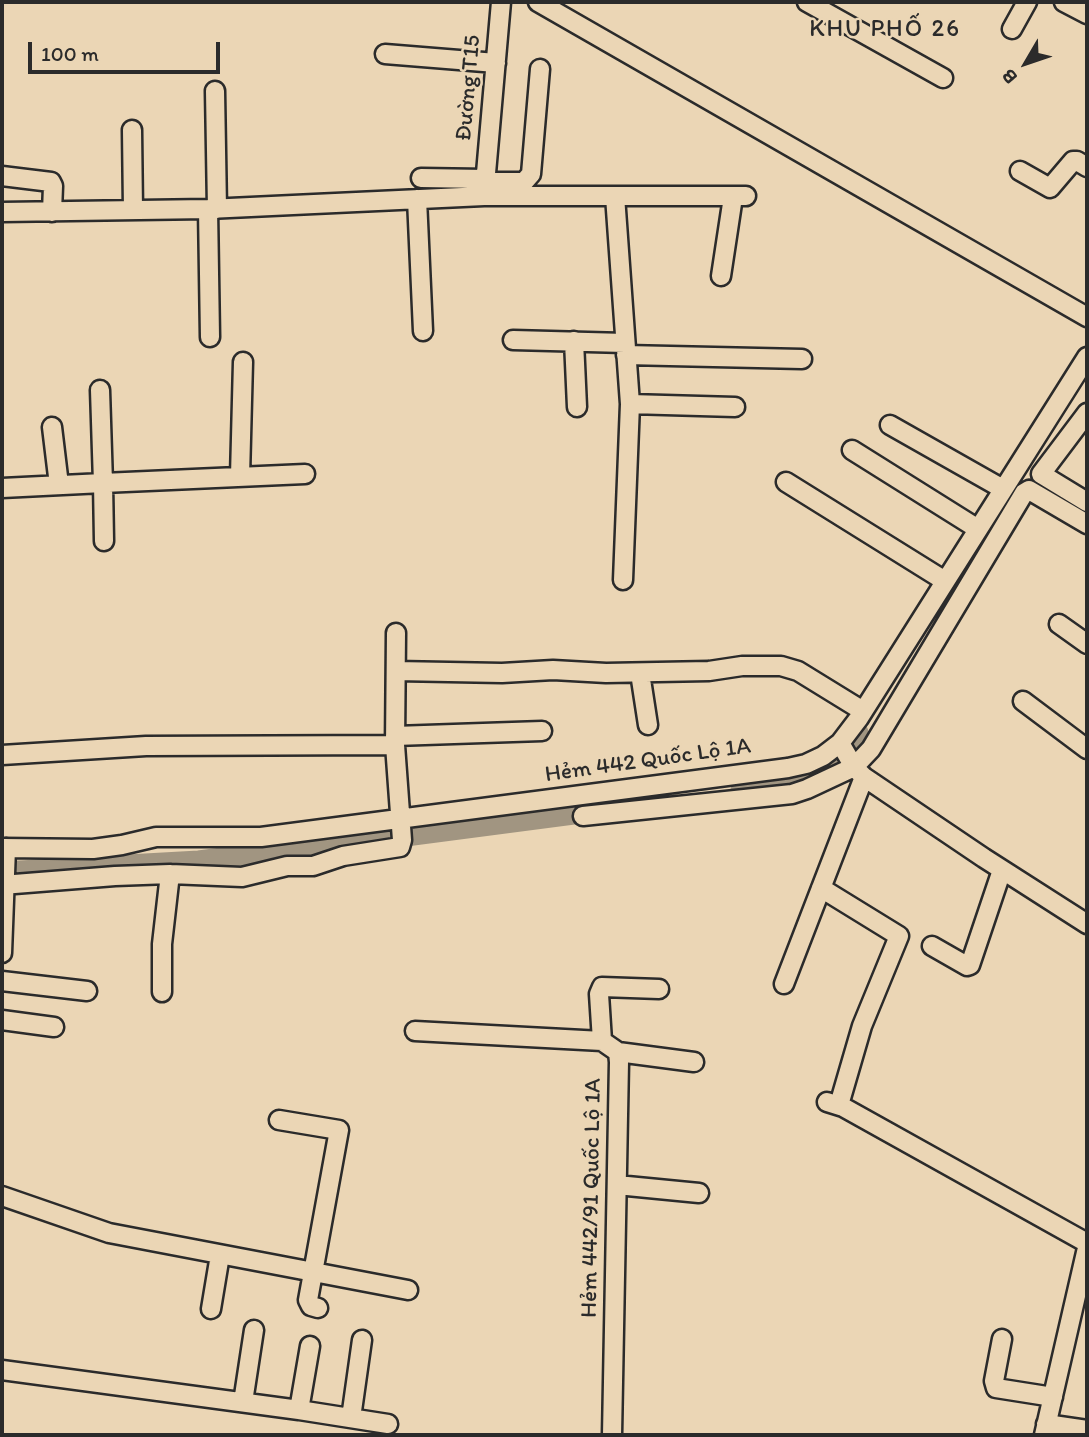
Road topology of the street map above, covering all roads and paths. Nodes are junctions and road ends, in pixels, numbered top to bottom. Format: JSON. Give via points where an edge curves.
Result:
{"nodes":[{"id":1,"x":501,"y":2,"type":"edge"},
{"id":2,"x":538,"y":2,"type":"edge"},
{"id":3,"x":807,"y":2,"type":"edge"},
{"id":4,"x":1027,"y":2,"type":"edge"},
{"id":5,"x":1065,"y":2,"type":"edge"},
{"id":6,"x":1087,"y":14,"type":"edge"},
{"id":7,"x":1012,"y":29,"type":"dead end"},
{"id":8,"x":385,"y":54,"type":"dead end"},
{"id":9,"x":496,"y":63,"type":"junction"},
{"id":10,"x":540,"y":69,"type":"dead end"},
{"id":11,"x":943,"y":78,"type":"dead end"},
{"id":12,"x":215,"y":91,"type":"dead end"},
{"id":13,"x":132,"y":130,"type":"dead end"},
{"id":14,"x":1087,"y":167,"type":"edge"},
{"id":15,"x":1020,"y":170,"type":"dead end"},
{"id":16,"x":2,"y":176,"type":"edge"},
{"id":17,"x":421,"y":178,"type":"dead end"},
{"id":18,"x":485,"y":185,"type":"junction"},
{"id":19,"x":615,"y":196,"type":"junction"},
{"id":20,"x":417,"y":199,"type":"junction"},
{"id":21,"x":212,"y":209,"type":"junction"},
{"id":22,"x":133,"y":210,"type":"junction"},
{"id":23,"x":2,"y":212,"type":"edge"},
{"id":24,"x":52,"y":212,"type":"junction"},
{"id":25,"x":721,"y":276,"type":"dead end"},
{"id":26,"x":1087,"y":317,"type":"edge"},
{"id":27,"x":424,"y":331,"type":"dead end"},
{"id":28,"x":210,"y":337,"type":"dead end"},
{"id":29,"x":513,"y":340,"type":"dead end"},
{"id":30,"x":573,"y":341,"type":"junction"},
{"id":31,"x":625,"y":349,"type":"junction"},
{"id":32,"x":1087,"y":357,"type":"edge"},
{"id":33,"x":802,"y":359,"type":"dead end"},
{"id":34,"x":243,"y":362,"type":"dead end"},
{"id":35,"x":100,"y":390,"type":"dead end"},
{"id":36,"x":630,"y":404,"type":"junction"},
{"id":37,"x":577,"y":407,"type":"dead end"},
{"id":38,"x":735,"y":407,"type":"dead end"},
{"id":39,"x":1087,"y":413,"type":"edge"},
{"id":40,"x":890,"y":425,"type":"dead end"},
{"id":41,"x":52,"y":427,"type":"dead end"},
{"id":42,"x":852,"y":450,"type":"dead end"},
{"id":43,"x":305,"y":474,"type":"dead end"},
{"id":44,"x":240,"y":476,"type":"junction"},
{"id":45,"x":786,"y":482,"type":"dead end"},
{"id":46,"x":103,"y":483,"type":"junction"},
{"id":47,"x":59,"y":485,"type":"junction"},
{"id":48,"x":2,"y":488,"type":"edge"},
{"id":49,"x":1003,"y":489,"type":"junction"},
{"id":50,"x":1087,"y":502,"type":"edge"},
{"id":51,"x":1087,"y":524,"type":"edge"},
{"id":52,"x":978,"y":529,"type":"junction"},
{"id":53,"x":104,"y":541,"type":"dead end"},
{"id":54,"x":623,"y":580,"type":"dead end"},
{"id":55,"x":945,"y":581,"type":"junction"},
{"id":56,"x":1059,"y":624,"type":"dead end"},
{"id":57,"x":396,"y":633,"type":"dead end"},
{"id":58,"x":1087,"y":644,"type":"edge"},
{"id":59,"x":396,"y":671,"type":"junction"},
{"id":60,"x":640,"y":673,"type":"junction"},
{"id":61,"x":1023,"y":701,"type":"dead end"},
{"id":62,"x":863,"y":711,"type":"junction"},
{"id":63,"x":648,"y":725,"type":"dead end"},
{"id":64,"x":542,"y":731,"type":"dead end"},
{"id":65,"x":395,"y":741,"type":"junction"},
{"id":66,"x":1087,"y":749,"type":"edge"},
{"id":67,"x":2,"y":755,"type":"edge"},
{"id":68,"x":850,"y":758,"type":"junction"},
{"id":69,"x":583,"y":816,"type":"dead end"},
{"id":70,"x":401,"y":828,"type":"junction"},
{"id":71,"x":5,"y":851,"type":"edge"},
{"id":72,"x":1002,"y":870,"type":"junction"},
{"id":73,"x":170,"y":874,"type":"junction"},
{"id":74,"x":4,"y":883,"type":"edge"},
{"id":75,"x":821,"y":888,"type":"junction"},
{"id":76,"x":1087,"y":924,"type":"edge"},
{"id":77,"x":932,"y":946,"type":"dead end"},
{"id":78,"x":2,"y":953,"type":"edge"},
{"id":79,"x":2,"y":981,"type":"edge"},
{"id":80,"x":784,"y":984,"type":"dead end"},
{"id":81,"x":659,"y":989,"type":"dead end"},
{"id":82,"x":87,"y":991,"type":"dead end"},
{"id":83,"x":162,"y":992,"type":"dead end"},
{"id":84,"x":2,"y":1020,"type":"edge"},
{"id":85,"x":54,"y":1027,"type":"dead end"},
{"id":86,"x":415,"y":1031,"type":"dead end"},
{"id":87,"x":602,"y":1041,"type":"junction"},
{"id":88,"x":618,"y":1052,"type":"junction"},
{"id":89,"x":694,"y":1062,"type":"dead end"},
{"id":90,"x":279,"y":1120,"type":"dead end"},
{"id":91,"x":617,"y":1185,"type":"junction"},
{"id":92,"x":699,"y":1193,"type":"dead end"},
{"id":93,"x":2,"y":1196,"type":"edge"},
{"id":94,"x":1087,"y":1246,"type":"edge"},
{"id":95,"x":220,"y":1255,"type":"junction"},
{"id":96,"x":312,"y":1270,"type":"junction"},
{"id":97,"x":408,"y":1290,"type":"dead end"},
{"id":98,"x":318,"y":1308,"type":"dead end"},
{"id":99,"x":211,"y":1309,"type":"dead end"},
{"id":100,"x":254,"y":1330,"type":"dead end"},
{"id":101,"x":1002,"y":1339,"type":"dead end"},
{"id":102,"x":362,"y":1340,"type":"dead end"},
{"id":103,"x":310,"y":1346,"type":"dead end"},
{"id":104,"x":2,"y":1370,"type":"edge"},
{"id":105,"x":1053,"y":1397,"type":"junction"},
{"id":106,"x":243,"y":1402,"type":"junction"},
{"id":107,"x":299,"y":1410,"type":"junction"},
{"id":108,"x":351,"y":1418,"type":"junction"},
{"id":109,"x":388,"y":1424,"type":"dead end"},
{"id":110,"x":1045,"y":1430,"type":"edge"},
{"id":111,"x":1087,"y":1430,"type":"edge"},
{"id":112,"x":612,"y":1435,"type":"edge"}],
"edges":[{"from":1,"to":9,"type":"street","name":"Đường T15"},
{"from":2,"to":26,"type":"street"},
{"from":3,"to":11,"type":"street"},
{"from":4,"to":7,"type":"street"},
{"from":5,"to":6,"type":"street"},
{"from":8,"to":9,"type":"street"},
{"from":9,"to":18,"type":"street","name":"Đường T15"},
{"from":10,"to":18,"type":"street","via":[[531,174],[524,182]]},
{"from":12,"to":21,"type":"street"},
{"from":13,"to":22,"type":"street"},
{"from":14,"to":15,"type":"street","via":[[1073,161],[1051,188]]},
{"from":16,"to":24,"type":"street","via":[[51,182]]},
{"from":17,"to":18,"type":"street"},
{"from":18,"to":19,"type":"street"},
{"from":18,"to":20,"type":"street"},
{"from":19,"to":25,"type":"street","via":[[739,197]]},
{"from":19,"to":31,"type":"street"},
{"from":20,"to":21,"type":"street"},
{"from":20,"to":27,"type":"street"},
{"from":21,"to":22,"type":"street"},
{"from":21,"to":28,"type":"street"},
{"from":22,"to":24,"type":"street"},
{"from":23,"to":24,"type":"street"},
{"from":29,"to":30,"type":"street"},
{"from":30,"to":31,"type":"street"},
{"from":30,"to":37,"type":"street"},
{"from":31,"to":33,"type":"street"},
{"from":31,"to":36,"type":"street"},
{"from":32,"to":49,"type":"street","name":"Hẻm 442 Quốc Lộ 1A"},
{"from":34,"to":44,"type":"street"},
{"from":35,"to":46,"type":"street"},
{"from":36,"to":38,"type":"street"},
{"from":36,"to":54,"type":"street"},
{"from":39,"to":50,"type":"street","via":[[1041,474]]},
{"from":40,"to":49,"type":"street"},
{"from":41,"to":47,"type":"street"},
{"from":42,"to":52,"type":"street"},
{"from":43,"to":44,"type":"street"},
{"from":44,"to":46,"type":"street"},
{"from":45,"to":55,"type":"street"},
{"from":46,"to":47,"type":"street"},
{"from":46,"to":53,"type":"street"},
{"from":47,"to":48,"type":"street"},
{"from":49,"to":52,"type":"street","name":"Hẻm 442 Quốc Lộ 1A"},
{"from":51,"to":68,"type":"street","via":[[1029,490],[871,749]]},
{"from":52,"to":55,"type":"street","name":"Hẻm 442 Quốc Lộ 1A"},
{"from":55,"to":62,"type":"street","name":"Hẻm 442 Quốc Lộ 1A"},
{"from":56,"to":58,"type":"street"},
{"from":57,"to":59,"type":"street"},
{"from":59,"to":60,"type":"street"},
{"from":59,"to":65,"type":"street"},
{"from":60,"to":62,"type":"street","via":[[781,666],[799,671]]},
{"from":60,"to":63,"type":"street"},
{"from":61,"to":66,"type":"street"},
{"from":62,"to":68,"type":"street","name":"Hẻm 442 Quốc Lộ 1A"},
{"from":64,"to":65,"type":"street"},
{"from":65,"to":67,"type":"street","via":[[146,746]]},
{"from":65,"to":70,"type":"street"},
{"from":68,"to":69,"type":"street","via":[[807,789],[792,794]]},
{"from":68,"to":70,"type":"street","name":"Hẻm 442 Quốc Lộ 1A","via":[[823,756],[788,768]]},
{"from":68,"to":72,"type":"street"},
{"from":68,"to":75,"type":"street"},
{"from":70,"to":71,"type":"street","name":"Hẻm 442 Quốc Lộ 1A","via":[[156,837],[93,849]]},
{"from":70,"to":73,"type":"street","via":[[402,845],[397,848],[313,866],[287,866],[242,877]]},
{"from":71,"to":74,"type":"street"},
{"from":72,"to":76,"type":"street"},
{"from":72,"to":77,"type":"street","via":[[970,965]]},
{"from":73,"to":74,"type":"street"},
{"from":73,"to":83,"type":"street"},
{"from":74,"to":78,"type":"street"},
{"from":75,"to":80,"type":"street"},
{"from":75,"to":94,"type":"street","via":[[899,936],[833,1103]]},
{"from":79,"to":82,"type":"street"},
{"from":81,"to":87,"type":"street","via":[[602,987]]},
{"from":84,"to":85,"type":"street"},
{"from":86,"to":87,"type":"street"},
{"from":87,"to":88,"type":"street","name":"Hẻm 442/91 Quốc Lộ 1A"},
{"from":88,"to":89,"type":"street"},
{"from":88,"to":91,"type":"street","name":"Hẻm 442/91 Quốc Lộ 1A"},
{"from":90,"to":96,"type":"street","via":[[338,1130]]},
{"from":91,"to":92,"type":"street"},
{"from":91,"to":112,"type":"street","name":"Hẻm 442/91 Quốc Lộ 1A"},
{"from":93,"to":95,"type":"street","via":[[109,1233]]},
{"from":94,"to":105,"type":"street"},
{"from":95,"to":96,"type":"street"},
{"from":95,"to":99,"type":"street"},
{"from":96,"to":97,"type":"street"},
{"from":96,"to":98,"type":"street","via":[[308,1300]]},
{"from":100,"to":106,"type":"street"},
{"from":101,"to":105,"type":"street","via":[[996,1388]]},
{"from":102,"to":108,"type":"street"},
{"from":103,"to":107,"type":"street"},
{"from":104,"to":106,"type":"street"},
{"from":105,"to":110,"type":"street"},
{"from":106,"to":107,"type":"street"},
{"from":107,"to":108,"type":"street"},
{"from":108,"to":109,"type":"street"},
{"from":110,"to":111,"type":"street"}]}
